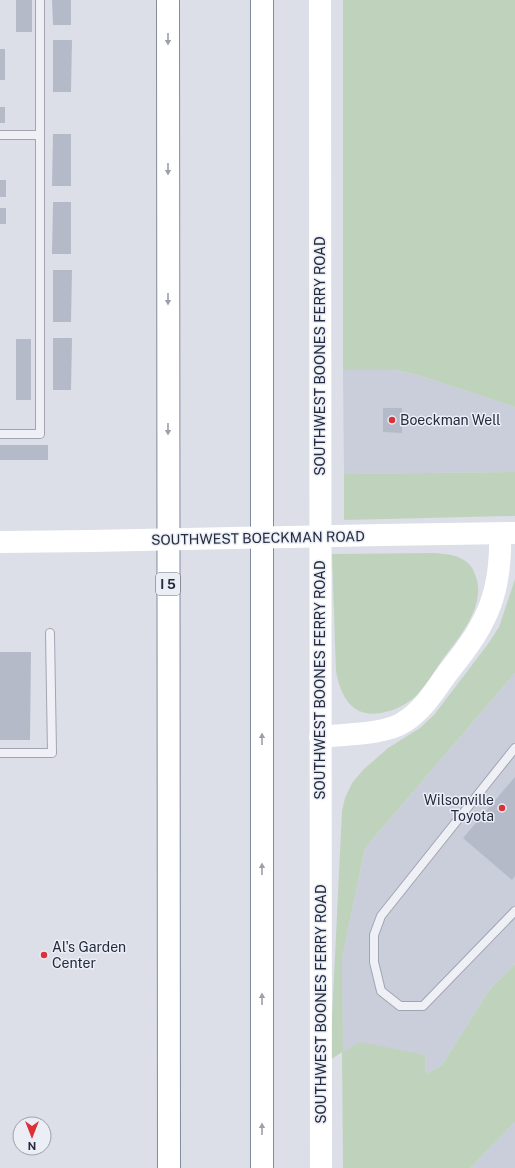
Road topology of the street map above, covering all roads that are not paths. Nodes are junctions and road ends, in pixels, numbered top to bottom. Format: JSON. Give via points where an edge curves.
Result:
{"nodes":[{"id":1,"x":40,"y":0,"type":"edge"},
{"id":2,"x":168,"y":0,"type":"edge"},
{"id":3,"x":262,"y":0,"type":"edge"},
{"id":4,"x":320,"y":0,"type":"edge"},
{"id":5,"x":0,"y":135,"type":"edge"},
{"id":6,"x":40,"y":135,"type":"junction"},
{"id":7,"x":0,"y":434,"type":"edge"},
{"id":8,"x":508,"y":533,"type":"edge"},
{"id":9,"x":0,"y":542,"type":"edge"},
{"id":10,"x":50,"y":633,"type":"dead end"},
{"id":11,"x":320,"y":737,"type":"junction"},
{"id":12,"x":515,"y":748,"type":"edge"},
{"id":13,"x":0,"y":753,"type":"edge"},
{"id":14,"x":515,"y":910,"type":"edge"},
{"id":15,"x":169,"y":1168,"type":"edge"},
{"id":16,"x":262,"y":1168,"type":"edge"},
{"id":17,"x":321,"y":1168,"type":"edge"}],
"edges":[{"from":1,"to":6,"type":"lane"},
{"from":2,"to":15,"type":"main road","number":"I 5","one_way":true},
{"from":16,"to":3,"type":"main road","one_way":true},
{"from":4,"to":11,"type":"main road","name":"SOUTHWEST BOONES FERRY ROAD"},
{"from":5,"to":6,"type":"lane"},
{"from":6,"to":7,"type":"lane","via":[[40,434]]},
{"from":8,"to":9,"type":"main road","name":"SOUTHWEST BOECKMAN ROAD","bridge":true},
{"from":8,"to":11,"type":"main road","via":[[487,613],[473,639],[418,711],[403,723],[386,730]]},
{"from":10,"to":13,"type":"lane","via":[[52,753]]},
{"from":11,"to":17,"type":"main road","name":"SOUTHWEST BOONES FERRY ROAD"},
{"from":12,"to":14,"type":"lane","via":[[381,916],[374,935],[374,962],[381,991],[400,1006],[423,1006]]}]}
